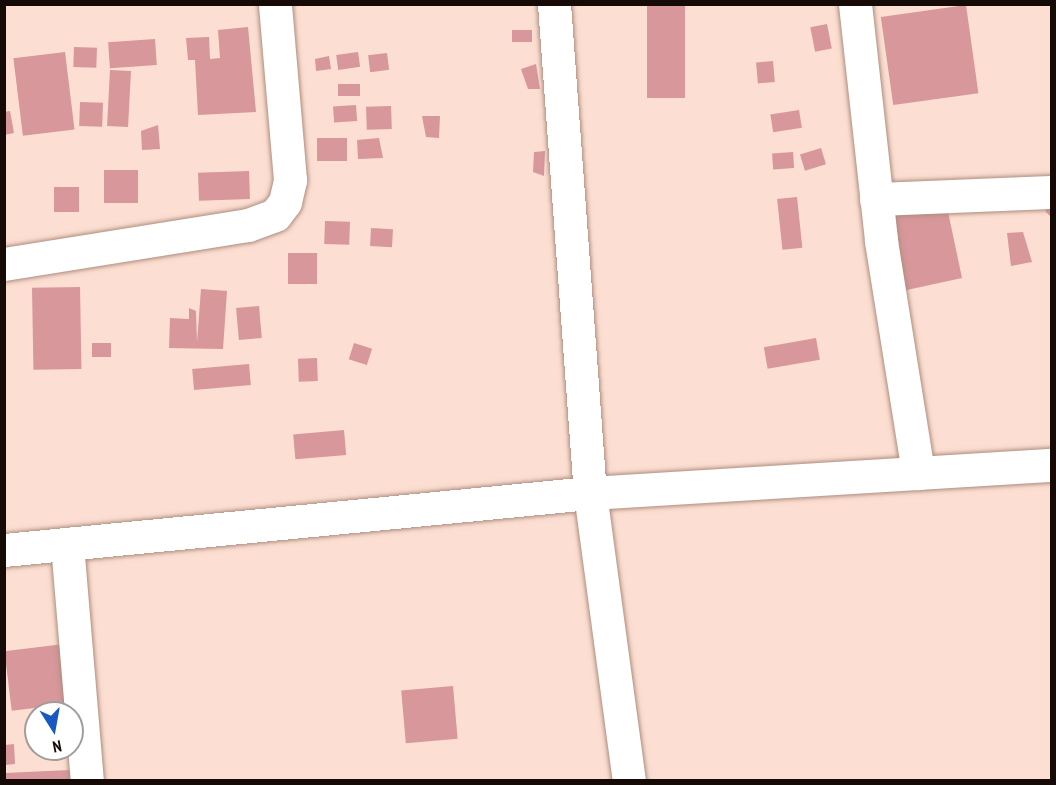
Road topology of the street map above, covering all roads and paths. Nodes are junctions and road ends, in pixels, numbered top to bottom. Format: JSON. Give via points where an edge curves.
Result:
{"nodes":[{"id":1,"x":274,"y":4,"type":"edge"},
{"id":2,"x":554,"y":4,"type":"edge"},
{"id":3,"x":855,"y":4,"type":"edge"},
{"id":4,"x":1052,"y":192,"type":"edge"},
{"id":5,"x":876,"y":199,"type":"junction"},
{"id":6,"x":4,"y":264,"type":"edge"},
{"id":7,"x":1052,"y":465,"type":"edge"},
{"id":8,"x":918,"y":473,"type":"junction"},
{"id":9,"x":590,"y":493,"type":"junction"},
{"id":10,"x":67,"y":544,"type":"junction"},
{"id":11,"x":4,"y":550,"type":"edge"},
{"id":12,"x":87,"y":780,"type":"edge"},
{"id":13,"x":629,"y":780,"type":"edge"}],
"edges":[{"from":1,"to":6,"type":"street","via":[[290,180],[285,202],[275,215],[248,225]]},
{"from":2,"to":9,"type":"street"},
{"from":3,"to":5,"type":"street"},
{"from":4,"to":5,"type":"street"},
{"from":5,"to":8,"type":"street"},
{"from":7,"to":8,"type":"street"},
{"from":8,"to":9,"type":"street"},
{"from":9,"to":10,"type":"street"},
{"from":9,"to":13,"type":"street"},
{"from":10,"to":11,"type":"street"},
{"from":10,"to":12,"type":"street"}]}
